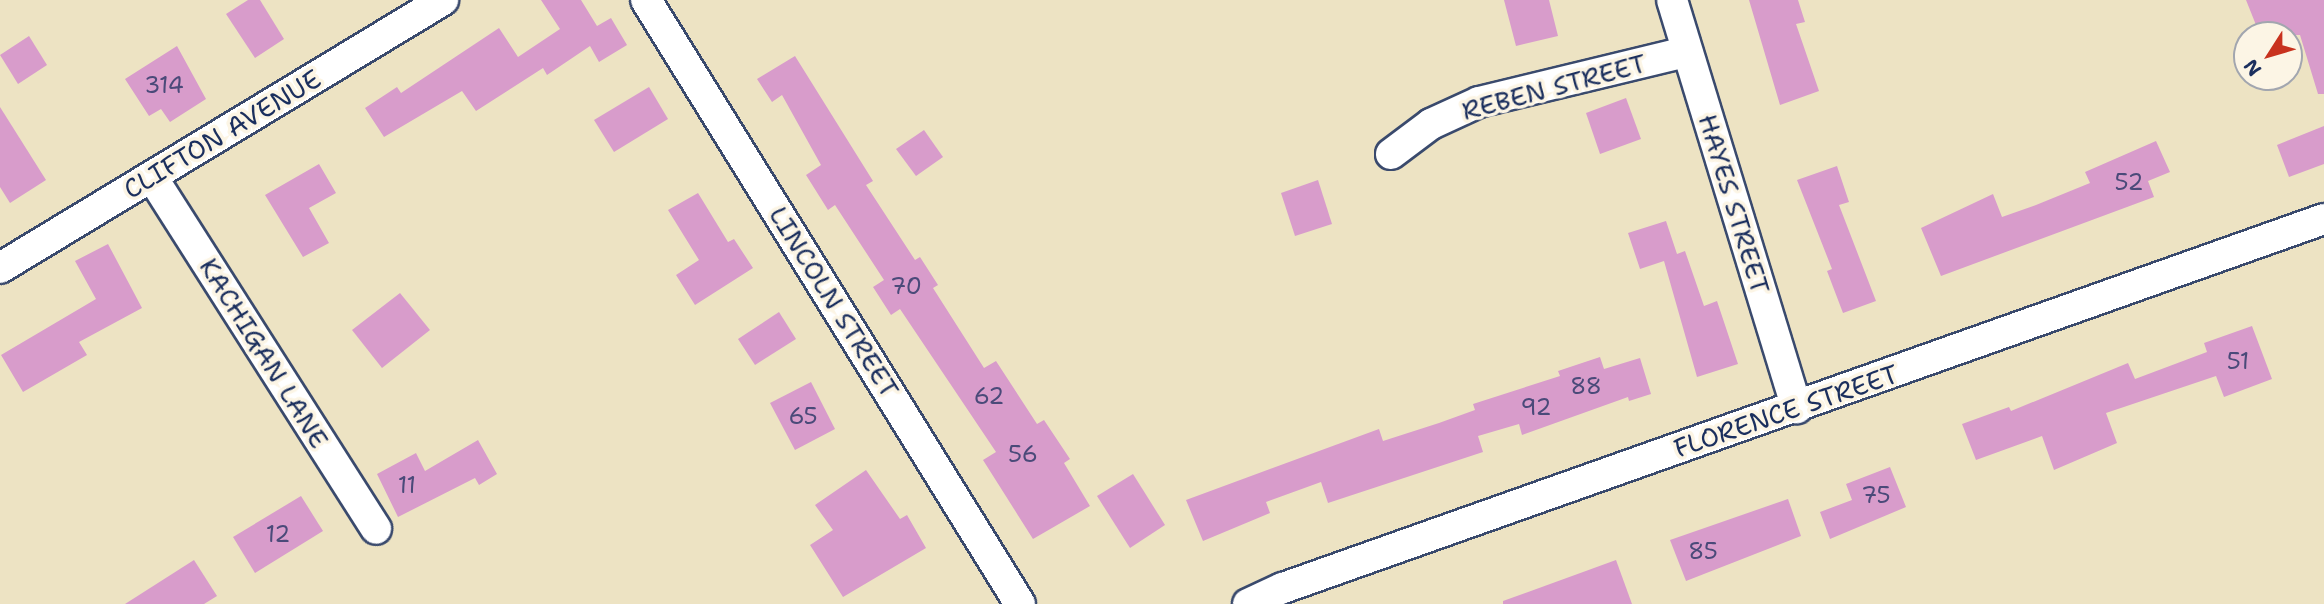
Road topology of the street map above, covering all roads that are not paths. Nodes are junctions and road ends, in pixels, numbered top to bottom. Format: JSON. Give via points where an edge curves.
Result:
{"nodes":[{"id":1,"x":443,"y":0,"type":"edge"},
{"id":2,"x":646,"y":0,"type":"edge"},
{"id":3,"x":1672,"y":0,"type":"edge"},
{"id":4,"x":1686,"y":52,"type":"junction"},
{"id":5,"x":1391,"y":154,"type":"dead end"},
{"id":6,"x":152,"y":177,"type":"junction"},
{"id":7,"x":2324,"y":219,"type":"edge"},
{"id":8,"x":0,"y":268,"type":"edge"},
{"id":9,"x":1797,"y":408,"type":"junction"},
{"id":10,"x":376,"y":529,"type":"dead end"},
{"id":11,"x":1020,"y":604,"type":"edge"},
{"id":12,"x":1248,"y":604,"type":"edge"}],
"edges":[{"from":1,"to":6,"type":"street","name":"CLIFTON AVENUE"},
{"from":2,"to":11,"type":"street","name":"LINCOLN STREET"},
{"from":3,"to":4,"type":"street","name":"HAYES STREET"},
{"from":4,"to":5,"type":"street","name":"REBEN STREET","via":[[1479,102],[1431,124]]},
{"from":4,"to":9,"type":"street","name":"HAYES STREET"},
{"from":6,"to":8,"type":"street","name":"CLIFTON AVENUE"},
{"from":6,"to":10,"type":"street","name":"KACHIGAN LANE"},
{"from":7,"to":9,"type":"street","name":"FLORENCE STREET"},
{"from":9,"to":12,"type":"street","name":"FLORENCE STREET"}]}
